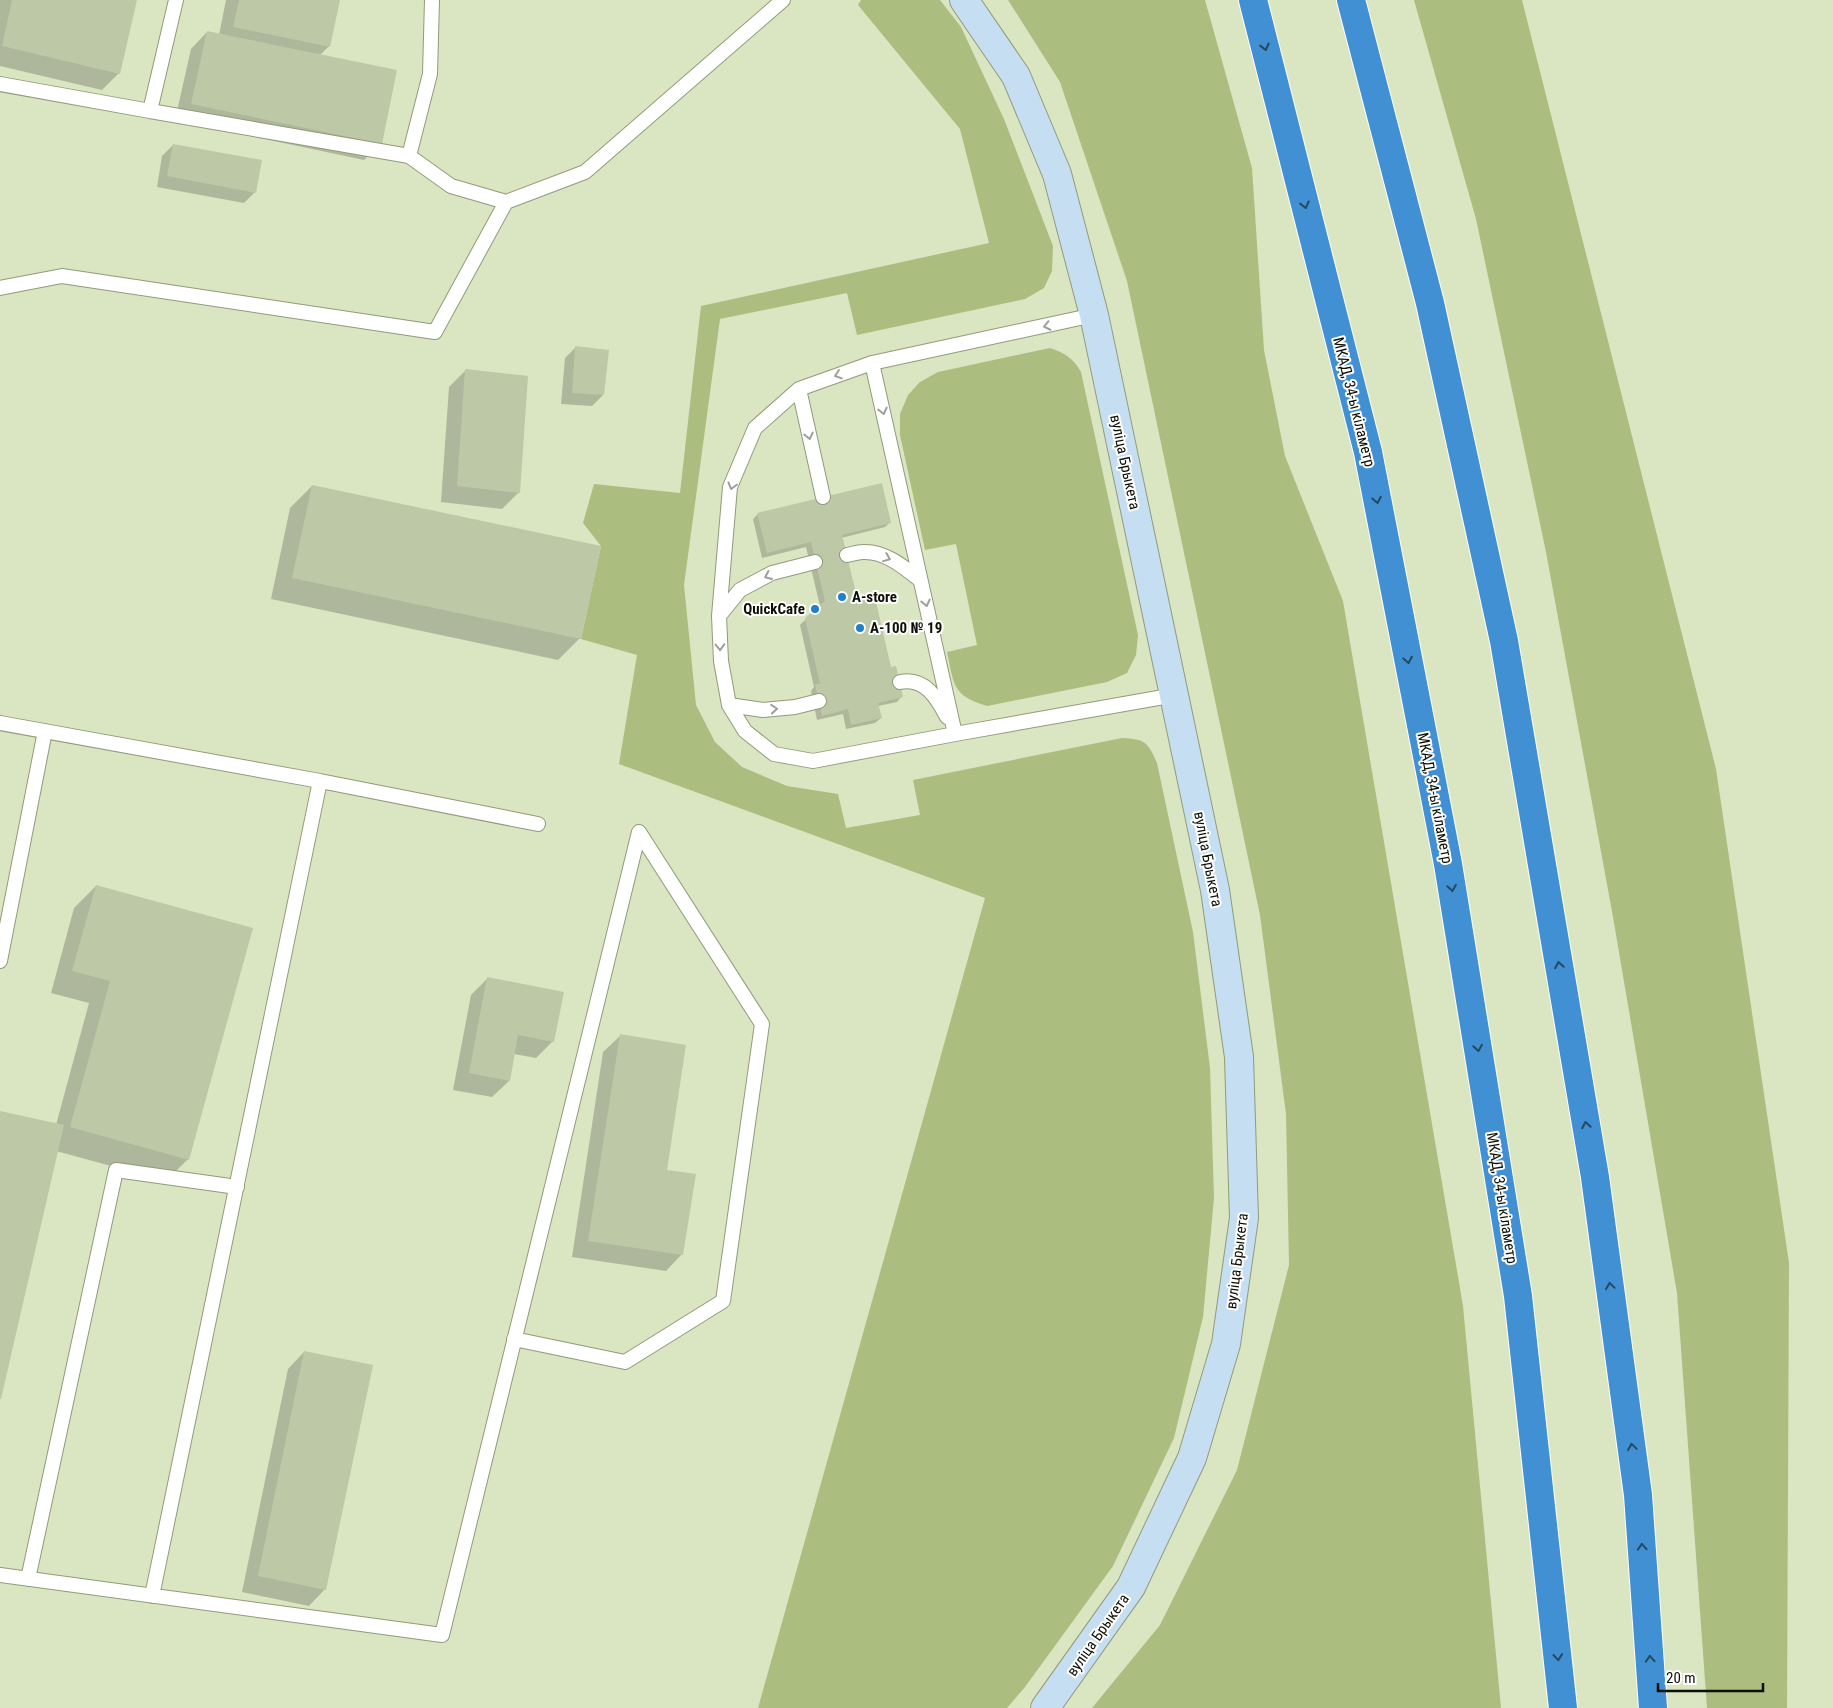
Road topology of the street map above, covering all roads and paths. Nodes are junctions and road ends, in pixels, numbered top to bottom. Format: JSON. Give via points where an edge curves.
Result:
{"nodes":[{"id":1,"x":176,"y":0,"type":"edge"},
{"id":2,"x":432,"y":0,"type":"edge"},
{"id":3,"x":783,"y":0,"type":"edge"},
{"id":4,"x":964,"y":0,"type":"edge"},
{"id":5,"x":1254,"y":0,"type":"edge"},
{"id":6,"x":1351,"y":0,"type":"edge"},
{"id":7,"x":0,"y":84,"type":"edge"},
{"id":8,"x":150,"y":111,"type":"junction"},
{"id":9,"x":409,"y":156,"type":"junction"},
{"id":10,"x":506,"y":202,"type":"junction"},
{"id":11,"x":0,"y":288,"type":"edge"},
{"id":12,"x":1094,"y":315,"type":"junction"},
{"id":13,"x":872,"y":363,"type":"junction"},
{"id":14,"x":799,"y":388,"type":"junction"},
{"id":15,"x":823,"y":497,"type":"dead end"},
{"id":16,"x":847,"y":555,"type":"dead end"},
{"id":17,"x":815,"y":562,"type":"dead end"},
{"id":18,"x":920,"y":580,"type":"junction"},
{"id":19,"x":719,"y":616,"type":"junction"},
{"id":20,"x":900,"y":682,"type":"dead end"},
{"id":21,"x":1175,"y":695,"type":"junction"},
{"id":22,"x":819,"y":701,"type":"dead end"},
{"id":23,"x":729,"y":704,"type":"junction"},
{"id":24,"x":0,"y":723,"type":"edge"},
{"id":25,"x":46,"y":731,"type":"junction"},
{"id":26,"x":955,"y":734,"type":"junction"},
{"id":27,"x":320,"y":781,"type":"junction"},
{"id":28,"x":538,"y":824,"type":"dead end"},
{"id":29,"x":0,"y":961,"type":"edge"},
{"id":30,"x":237,"y":1187,"type":"junction"},
{"id":31,"x":514,"y":1339,"type":"junction"},
{"id":32,"x":0,"y":1575,"type":"edge"},
{"id":33,"x":28,"y":1579,"type":"junction"},
{"id":34,"x":152,"y":1596,"type":"junction"},
{"id":35,"x":1045,"y":1708,"type":"edge"},
{"id":36,"x":1563,"y":1708,"type":"edge"},
{"id":37,"x":1653,"y":1708,"type":"edge"}],
"edges":[{"from":1,"to":8,"type":"lane"},
{"from":2,"to":9,"type":"lane","via":[[430,74]]},
{"from":3,"to":10,"type":"lane","via":[[585,172]]},
{"from":4,"to":12,"type":"street","name":"вуліца Брыкета","via":[[1016,76],[1057,174]]},
{"from":5,"to":36,"type":"highway","name":"МКАД, 34-ы кіламетр","one_way":true,"via":[[1368,452],[1448,864],[1518,1296]]},
{"from":37,"to":6,"type":"highway","one_way":true,"via":[[1638,1495],[1595,1177],[1504,641],[1430,303]]},
{"from":7,"to":8,"type":"lane"},
{"from":8,"to":9,"type":"lane"},
{"from":9,"to":10,"type":"lane","via":[[451,186]]},
{"from":10,"to":11,"type":"lane","via":[[434,332],[62,276]]},
{"from":12,"to":13,"type":"lane","one_way":true},
{"from":12,"to":21,"type":"street","name":"вуліца Брыкета"},
{"from":13,"to":14,"type":"lane","one_way":true},
{"from":13,"to":18,"type":"lane","one_way":true},
{"from":14,"to":15,"type":"lane","one_way":true},
{"from":14,"to":19,"type":"lane","one_way":true,"via":[[755,428],[730,487]]},
{"from":16,"to":18,"type":"lane","one_way":true,"via":[[863,552],[880,555],[898,562]]},
{"from":17,"to":19,"type":"lane","one_way":true,"via":[[772,573],[740,590]]},
{"from":18,"to":26,"type":"lane","one_way":true},
{"from":19,"to":23,"type":"lane","one_way":true,"via":[[721,661]]},
{"from":20,"to":26,"type":"lane","via":[[917,682],[927,687]]},
{"from":21,"to":26,"type":"lane"},
{"from":21,"to":35,"type":"street","name":"вуліца Брыкета","via":[[1215,890],[1239,1057],[1244,1218],[1226,1344],[1192,1458],[1132,1588]]},
{"from":23,"to":22,"type":"lane","one_way":true,"via":[[763,710]]},
{"from":23,"to":26,"type":"lane","via":[[746,731],[774,754],[813,761]]},
{"from":24,"to":25,"type":"lane"},
{"from":25,"to":27,"type":"lane"},
{"from":25,"to":29,"type":"lane"},
{"from":27,"to":28,"type":"lane"},
{"from":27,"to":30,"type":"lane"},
{"from":30,"to":33,"type":"lane","via":[[116,1170]]},
{"from":30,"to":34,"type":"lane"},
{"from":31,"to":31,"type":"lane","via":[[625,1362],[723,1300],[762,1024],[638,832]]},
{"from":31,"to":34,"type":"lane","via":[[442,1635]]},
{"from":32,"to":33,"type":"lane"},
{"from":33,"to":34,"type":"lane"}]}
